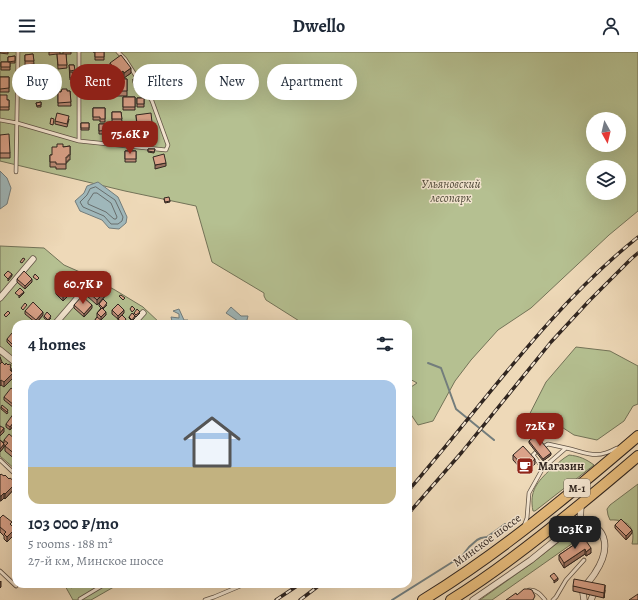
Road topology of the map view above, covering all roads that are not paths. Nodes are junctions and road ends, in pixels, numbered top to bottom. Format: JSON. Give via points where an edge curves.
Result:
{"nodes":[{"id":1,"x":18,"y":52,"type":"edge"},
{"id":2,"x":79,"y":52,"type":"edge"},
{"id":3,"x":118,"y":52,"type":"edge"},
{"id":4,"x":0,"y":120,"type":"edge"},
{"id":5,"x":17,"y":123,"type":"junction"},
{"id":6,"x":79,"y":141,"type":"junction"},
{"id":7,"x":16,"y":172,"type":"dead end"},
{"id":8,"x":33,"y":259,"type":"dead end"},
{"id":9,"x":93,"y":280,"type":"dead end"},
{"id":10,"x":0,"y":298,"type":"edge"},
{"id":11,"x":143,"y":312,"type":"dead end"},
{"id":12,"x":58,"y":320,"type":"edge"},
{"id":13,"x":136,"y":320,"type":"edge"},
{"id":14,"x":0,"y":350,"type":"edge"},
{"id":15,"x":12,"y":360,"type":"edge"},
{"id":16,"x":637,"y":437,"type":"edge"},
{"id":17,"x":566,"y":448,"type":"junction"},
{"id":18,"x":638,"y":456,"type":"edge"},
{"id":19,"x":0,"y":460,"type":"edge"},
{"id":20,"x":544,"y":468,"type":"junction"},
{"id":21,"x":12,"y":471,"type":"edge"},
{"id":22,"x":581,"y":504,"type":"junction"},
{"id":23,"x":580,"y":522,"type":"junction"},
{"id":24,"x":516,"y":536,"type":"junction"},
{"id":25,"x":584,"y":560,"type":"dead end"},
{"id":26,"x":0,"y":571,"type":"edge"},
{"id":27,"x":594,"y":575,"type":"junction"},
{"id":28,"x":594,"y":581,"type":"edge"},
{"id":29,"x":12,"y":582,"type":"edge"},
{"id":30,"x":585,"y":586,"type":"edge"},
{"id":31,"x":99,"y":588,"type":"edge"},
{"id":32,"x":236,"y":588,"type":"edge"},
{"id":33,"x":526,"y":591,"type":"edge"},
{"id":34,"x":583,"y":593,"type":"edge"},
{"id":35,"x":454,"y":598,"type":"edge"},
{"id":36,"x":80,"y":599,"type":"edge"},
{"id":37,"x":205,"y":600,"type":"edge"},
{"id":38,"x":423,"y":600,"type":"edge"},
{"id":39,"x":473,"y":600,"type":"edge"},
{"id":40,"x":545,"y":600,"type":"edge"},
{"id":41,"x":553,"y":600,"type":"edge"},
{"id":42,"x":584,"y":600,"type":"edge"}],
"edges":[{"from":1,"to":5,"type":"lane"},
{"from":2,"to":6,"type":"lane"},
{"from":3,"to":6,"type":"lane","via":[[152,101],[168,145],[166,150]]},
{"from":4,"to":5,"type":"lane"},
{"from":5,"to":6,"type":"lane"},
{"from":5,"to":7,"type":"lane"},
{"from":8,"to":10,"type":"street"},
{"from":9,"to":12,"type":"street"},
{"from":11,"to":13,"type":"street"},
{"from":14,"to":15,"type":"street"},
{"from":16,"to":17,"type":"lane","via":[[603,454],[589,455]]},
{"from":16,"to":24,"type":"highway","name":"Минское шоссе","number":"М-1","via":[[566,498]]},
{"from":17,"to":20,"type":"lane"},
{"from":17,"to":20,"type":"lane","via":[[548,444],[533,455]]},
{"from":18,"to":22,"type":"highway","number":"М-1"},
{"from":19,"to":21,"type":"lane"},
{"from":20,"to":24,"type":"lane","via":[[529,493],[527,518]]},
{"from":22,"to":23,"type":"street"},
{"from":22,"to":35,"type":"highway","number":"М-1","via":[[535,541]]},
{"from":23,"to":27,"type":"street","via":[[597,528],[605,541],[600,565]]},
{"from":23,"to":39,"type":"street"},
{"from":24,"to":38,"type":"highway","name":"Минское шоссе","number":"М-1"},
{"from":25,"to":41,"type":"lane"},
{"from":26,"to":29,"type":"lane"},
{"from":27,"to":28,"type":"street"},
{"from":27,"to":30,"type":"street"},
{"from":31,"to":36,"type":"lane"},
{"from":32,"to":37,"type":"lane"},
{"from":33,"to":40,"type":"lane","via":[[534,590]]},
{"from":34,"to":42,"type":"street"}]}
